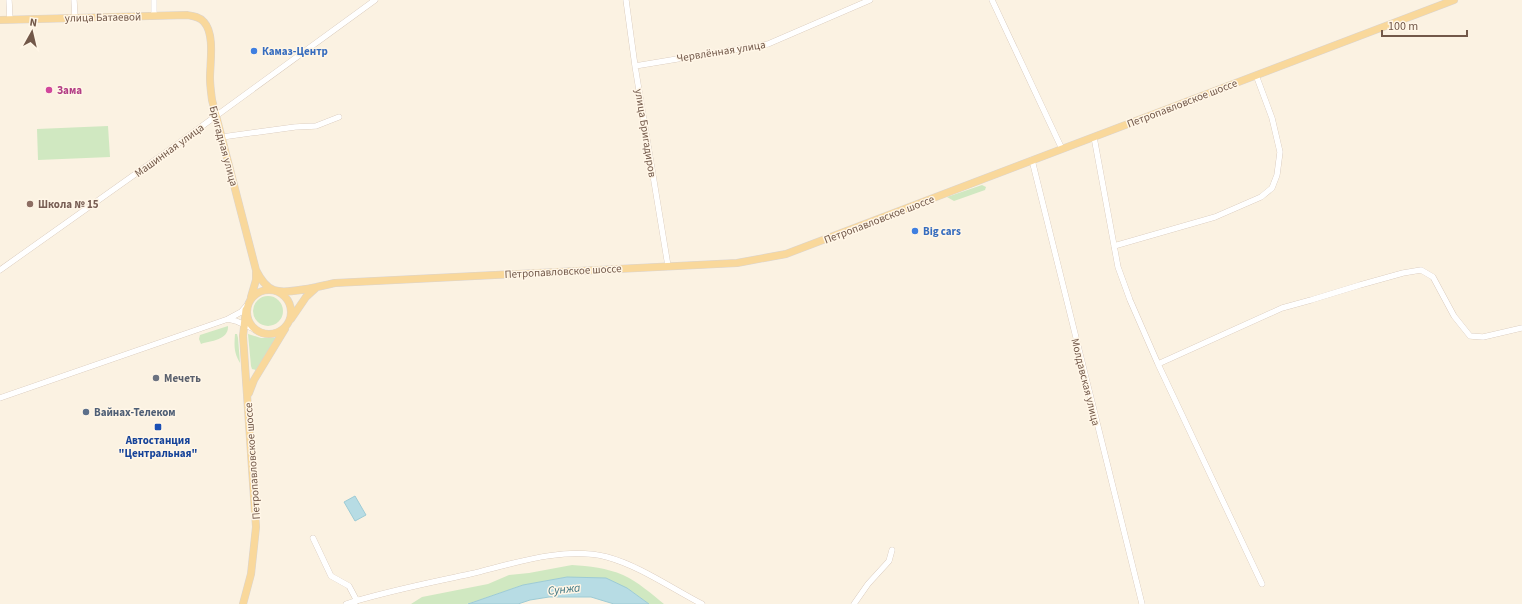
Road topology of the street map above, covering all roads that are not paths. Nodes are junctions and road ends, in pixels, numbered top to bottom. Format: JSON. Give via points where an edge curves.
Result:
{"nodes":[{"id":1,"x":9,"y":0,"type":"edge"},
{"id":2,"x":74,"y":0,"type":"edge"},
{"id":3,"x":154,"y":0,"type":"edge"},
{"id":4,"x":376,"y":0,"type":"edge"},
{"id":5,"x":626,"y":0,"type":"edge"},
{"id":6,"x":870,"y":0,"type":"edge"},
{"id":7,"x":992,"y":0,"type":"edge"},
{"id":8,"x":1454,"y":0,"type":"edge"},
{"id":9,"x":1444,"y":2,"type":"edge"},
{"id":10,"x":154,"y":16,"type":"junction"},
{"id":11,"x":74,"y":18,"type":"junction"},
{"id":12,"x":0,"y":20,"type":"edge"},
{"id":13,"x":10,"y":20,"type":"junction"},
{"id":14,"x":204,"y":21,"type":"joint"},
{"id":15,"x":635,"y":66,"type":"junction"},
{"id":16,"x":1256,"y":75,"type":"junction"},
{"id":17,"x":217,"y":116,"type":"junction"},
{"id":18,"x":339,"y":117,"type":"dead end"},
{"id":19,"x":222,"y":137,"type":"junction"},
{"id":20,"x":1094,"y":137,"type":"junction"},
{"id":21,"x":1062,"y":149,"type":"junction"},
{"id":22,"x":1032,"y":160,"type":"junction"},
{"id":23,"x":1114,"y":246,"type":"junction"},
{"id":24,"x":668,"y":266,"type":"junction"},
{"id":25,"x":0,"y":270,"type":"edge"},
{"id":26,"x":256,"y":270,"type":"junction"},
{"id":27,"x":317,"y":287,"type":"junction"},
{"id":28,"x":274,"y":291,"type":"junction"},
{"id":29,"x":248,"y":304,"type":"junction"},
{"id":30,"x":228,"y":319,"type":"junction"},
{"id":31,"x":288,"y":324,"type":"junction"},
{"id":32,"x":244,"y":325,"type":"junction"},
{"id":33,"x":1522,"y":328,"type":"edge"},
{"id":34,"x":254,"y":329,"type":"junction"},
{"id":35,"x":1158,"y":364,"type":"junction"},
{"id":36,"x":248,"y":397,"type":"junction"},
{"id":37,"x":0,"y":398,"type":"edge"},
{"id":38,"x":313,"y":538,"type":"dead end"},
{"id":39,"x":892,"y":550,"type":"dead end"},
{"id":40,"x":1262,"y":584,"type":"dead end"},
{"id":41,"x":357,"y":601,"type":"junction"},
{"id":42,"x":243,"y":604,"type":"edge"},
{"id":43,"x":346,"y":604,"type":"edge"},
{"id":44,"x":702,"y":604,"type":"edge"},
{"id":45,"x":854,"y":604,"type":"edge"},
{"id":46,"x":1142,"y":604,"type":"edge"}],
"edges":[{"from":1,"to":13,"type":"street"},
{"from":2,"to":11,"type":"street"},
{"from":3,"to":10,"type":"street"},
{"from":4,"to":17,"type":"street","name":"Машинная улица"},
{"from":5,"to":15,"type":"street","name":"улица Бригадиров"},
{"from":6,"to":15,"type":"street","name":"Червлённая улица","via":[[768,44]]},
{"from":7,"to":21,"type":"street"},
{"from":8,"to":9,"type":"main road","name":"Петропавловское шоссе"},
{"from":9,"to":16,"type":"main road","name":"Петропавловское шоссе"},
{"from":10,"to":11,"type":"main road","name":"улица Батаевой"},
{"from":10,"to":14,"type":"main road","name":"улица Батаевой","via":[[187,15]]},
{"from":11,"to":13,"type":"main road","name":"улица Батаевой"},
{"from":12,"to":13,"type":"main road","name":"улица Батаевой"},
{"from":14,"to":17,"type":"main road","name":"Бригадная улица","via":[[211,40],[210,80]]},
{"from":15,"to":24,"type":"street","name":"улица Бригадиров"},
{"from":16,"to":20,"type":"main road","name":"Петропавловское шоссе"},
{"from":16,"to":23,"type":"street","via":[[1272,118],[1280,152],[1277,175],[1272,188],[1260,197],[1215,217]]},
{"from":17,"to":19,"type":"main road","name":"Бригадная улица"},
{"from":17,"to":25,"type":"street","name":"Машинная улица"},
{"from":18,"to":19,"type":"street","via":[[316,126]]},
{"from":19,"to":26,"type":"main road","name":"Бригадная улица"},
{"from":20,"to":21,"type":"main road","name":"Петропавловское шоссе"},
{"from":20,"to":23,"type":"street"},
{"from":21,"to":22,"type":"main road","name":"Петропавловское шоссе"},
{"from":22,"to":24,"type":"main road","name":"Петропавловское шоссе","via":[[786,254],[737,263]]},
{"from":22,"to":46,"type":"street","name":"Молдавская улица"},
{"from":23,"to":35,"type":"street","via":[[1118,267],[1130,300]]},
{"from":24,"to":27,"type":"main road","name":"Петропавловское шоссе","via":[[336,283]]},
{"from":26,"to":28,"type":"main road","via":[[263,282]]},
{"from":26,"to":29,"type":"main road","via":[[254,290]]},
{"from":27,"to":28,"type":"main road","via":[[287,292]]},
{"from":27,"to":31,"type":"main road","name":"Петропавловское шоссе"},
{"from":28,"to":29,"type":"main road","via":[[264,290],[254,295]]},
{"from":28,"to":31,"type":"main road","via":[[287,299],[290,306]]},
{"from":29,"to":30,"type":"street","via":[[241,312]]},
{"from":29,"to":32,"type":"main road"},
{"from":29,"to":34,"type":"main road","via":[[249,324]]},
{"from":30,"to":32,"type":"street"},
{"from":30,"to":37,"type":"street"},
{"from":31,"to":34,"type":"main road","via":[[274,334],[267,335]]},
{"from":31,"to":36,"type":"main road","name":"Петропавловское шоссе","via":[[254,380]]},
{"from":32,"to":34,"type":"street"},
{"from":32,"to":36,"type":"main road"},
{"from":33,"to":35,"type":"street","via":[[1483,337],[1470,336],[1454,316],[1433,277],[1421,270],[1403,272],[1282,308]]},
{"from":35,"to":40,"type":"street"},
{"from":36,"to":42,"type":"main road","name":"Петропавловское шоссе","via":[[256,527],[251,574]]},
{"from":38,"to":41,"type":"street","via":[[331,576],[349,586]]},
{"from":39,"to":45,"type":"street","via":[[889,561]]},
{"from":41,"to":43,"type":"street"},
{"from":41,"to":44,"type":"street","via":[[542,556],[578,554],[621,562]]}]}
